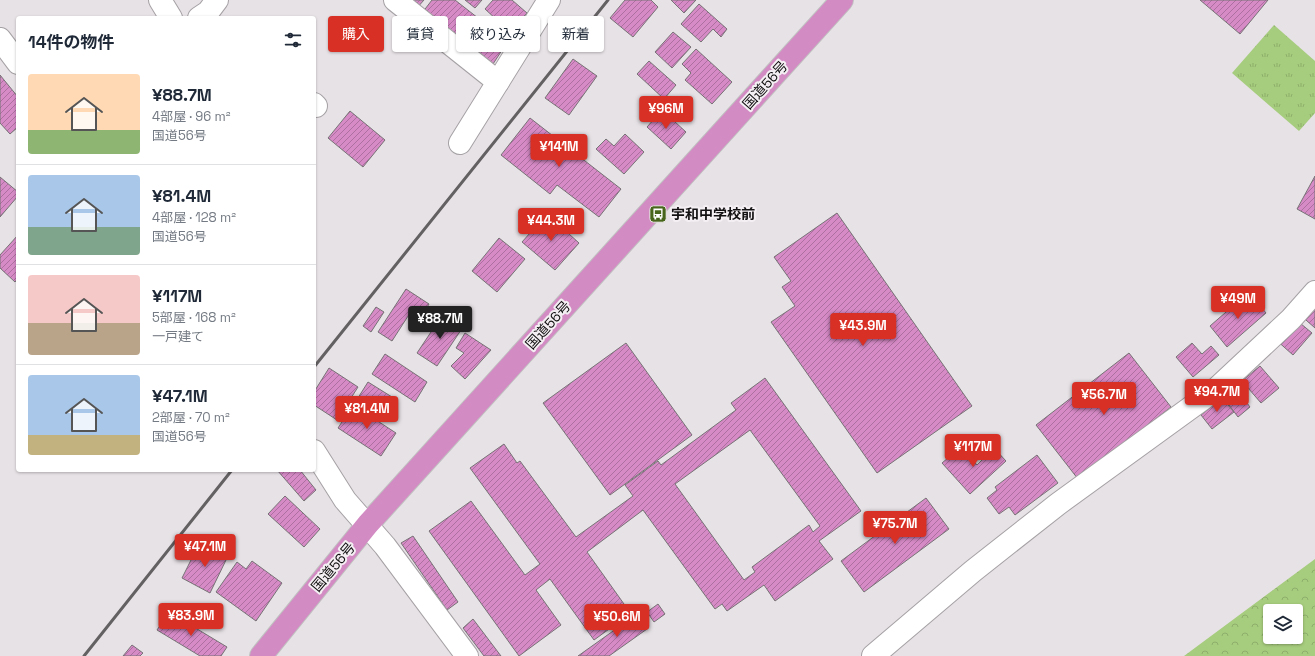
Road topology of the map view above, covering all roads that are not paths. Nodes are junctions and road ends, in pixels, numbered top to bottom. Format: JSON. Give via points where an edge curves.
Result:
{"nodes":[{"id":1,"x":160,"y":0,"type":"edge"},
{"id":2,"x":395,"y":0,"type":"edge"},
{"id":3,"x":550,"y":0,"type":"edge"},
{"id":4,"x":842,"y":0,"type":"edge"},
{"id":5,"x":170,"y":16,"type":"edge"},
{"id":6,"x":0,"y":38,"type":"edge"},
{"id":7,"x":16,"y":60,"type":"edge"},
{"id":8,"x":498,"y":82,"type":"junction"},
{"id":9,"x":460,"y":143,"type":"dead end"},
{"id":10,"x":1315,"y":292,"type":"edge"},
{"id":11,"x":316,"y":454,"type":"edge"},
{"id":12,"x":368,"y":524,"type":"junction"},
{"id":13,"x":261,"y":656,"type":"edge"},
{"id":14,"x":467,"y":656,"type":"edge"},
{"id":15,"x":872,"y":656,"type":"edge"}],
"edges":[{"from":1,"to":5,"type":"street"},
{"from":2,"to":8,"type":"street"},
{"from":3,"to":8,"type":"street"},
{"from":4,"to":12,"type":"highway","name":"国道56号"},
{"from":6,"to":7,"type":"street"},
{"from":8,"to":9,"type":"street"},
{"from":10,"to":15,"type":"street","via":[[1291,319],[1215,390],[1058,504]]},
{"from":11,"to":12,"type":"street","via":[[345,500]]},
{"from":12,"to":13,"type":"highway","name":"国道56号"},
{"from":12,"to":14,"type":"street"}]}
